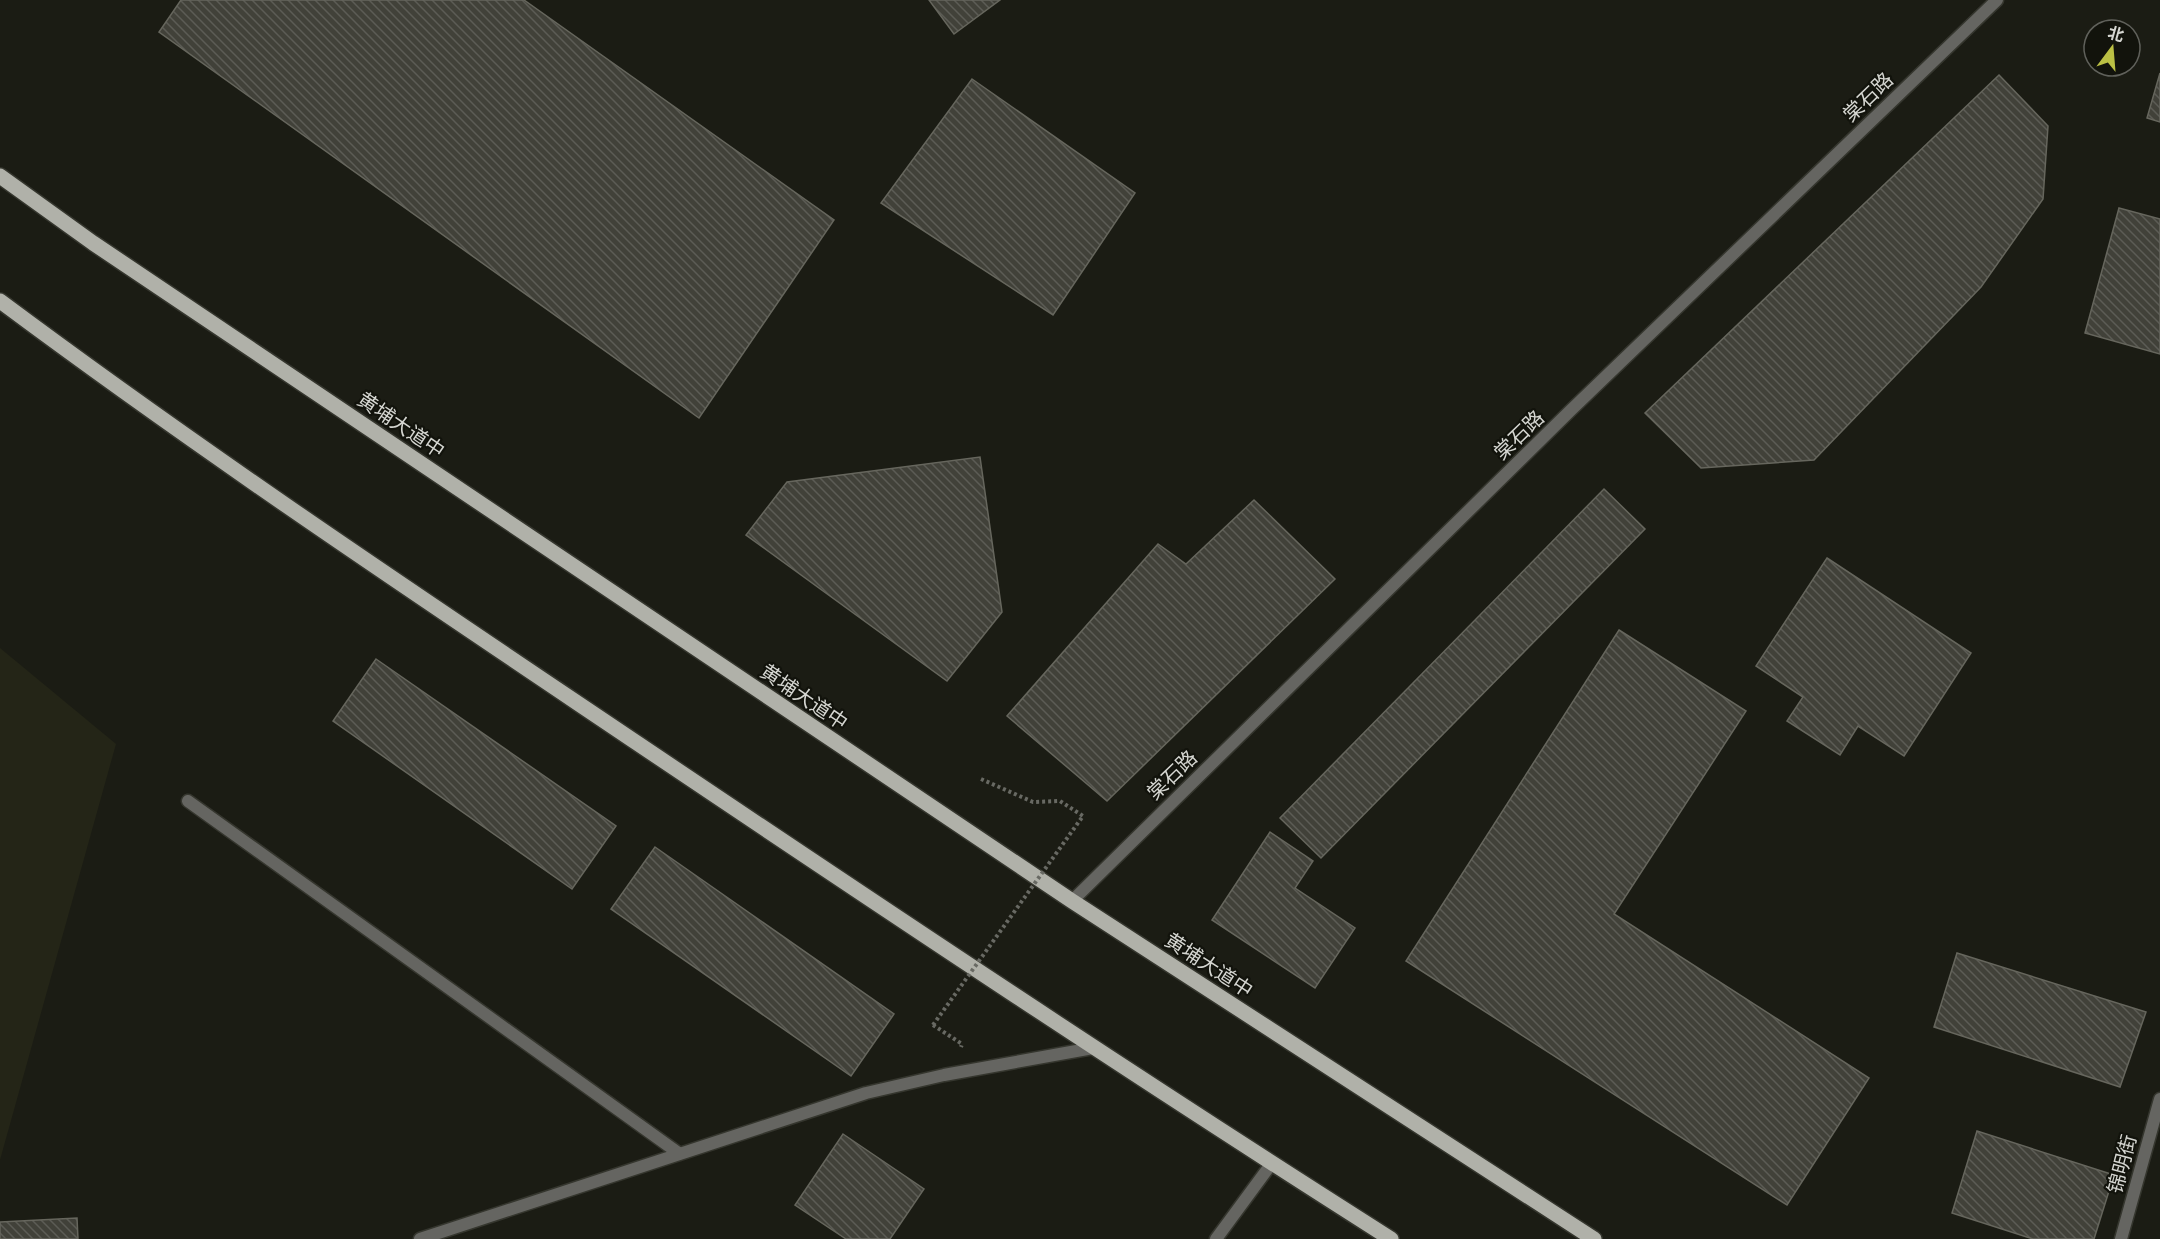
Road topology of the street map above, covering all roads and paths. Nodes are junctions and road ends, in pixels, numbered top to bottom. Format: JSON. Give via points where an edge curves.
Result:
{"nodes":[{"id":1,"x":1996,"y":0,"type":"edge"},
{"id":2,"x":0,"y":176,"type":"edge"},
{"id":3,"x":0,"y":301,"type":"edge"},
{"id":4,"x":981,"y":779,"type":"dead end"},
{"id":5,"x":188,"y":801,"type":"dead end"},
{"id":6,"x":1071,"y":901,"type":"junction"},
{"id":7,"x":933,"y":1025,"type":"dead end"},
{"id":8,"x":1093,"y":1048,"type":"junction"},
{"id":9,"x":2160,"y":1099,"type":"edge"},
{"id":10,"x":680,"y":1154,"type":"junction"},
{"id":11,"x":1272,"y":1163,"type":"junction"},
{"id":12,"x":420,"y":1239,"type":"edge"},
{"id":13,"x":1216,"y":1239,"type":"edge"},
{"id":14,"x":1391,"y":1239,"type":"edge"},
{"id":15,"x":1594,"y":1239,"type":"edge"},
{"id":16,"x":2121,"y":1239,"type":"edge"}],
"edges":[{"from":1,"to":6,"type":"street","name":"棠石路"},
{"from":2,"to":6,"type":"main road","name":"黄埔大道中","via":[[93,243]]},
{"from":3,"to":8,"type":"main road","via":[[414,594]]},
{"from":4,"to":7,"type":"path","bridge":true,"via":[[1033,802],[1060,801],[1083,816]]},
{"from":5,"to":10,"type":"street"},
{"from":6,"to":15,"type":"main road","name":"黄埔大道中"},
{"from":8,"to":10,"type":"street","via":[[867,1093]]},
{"from":8,"to":11,"type":"main road"},
{"from":9,"to":16,"type":"street","name":"锦明街"},
{"from":10,"to":12,"type":"street"},
{"from":11,"to":13,"type":"street"},
{"from":11,"to":14,"type":"main road"}]}
